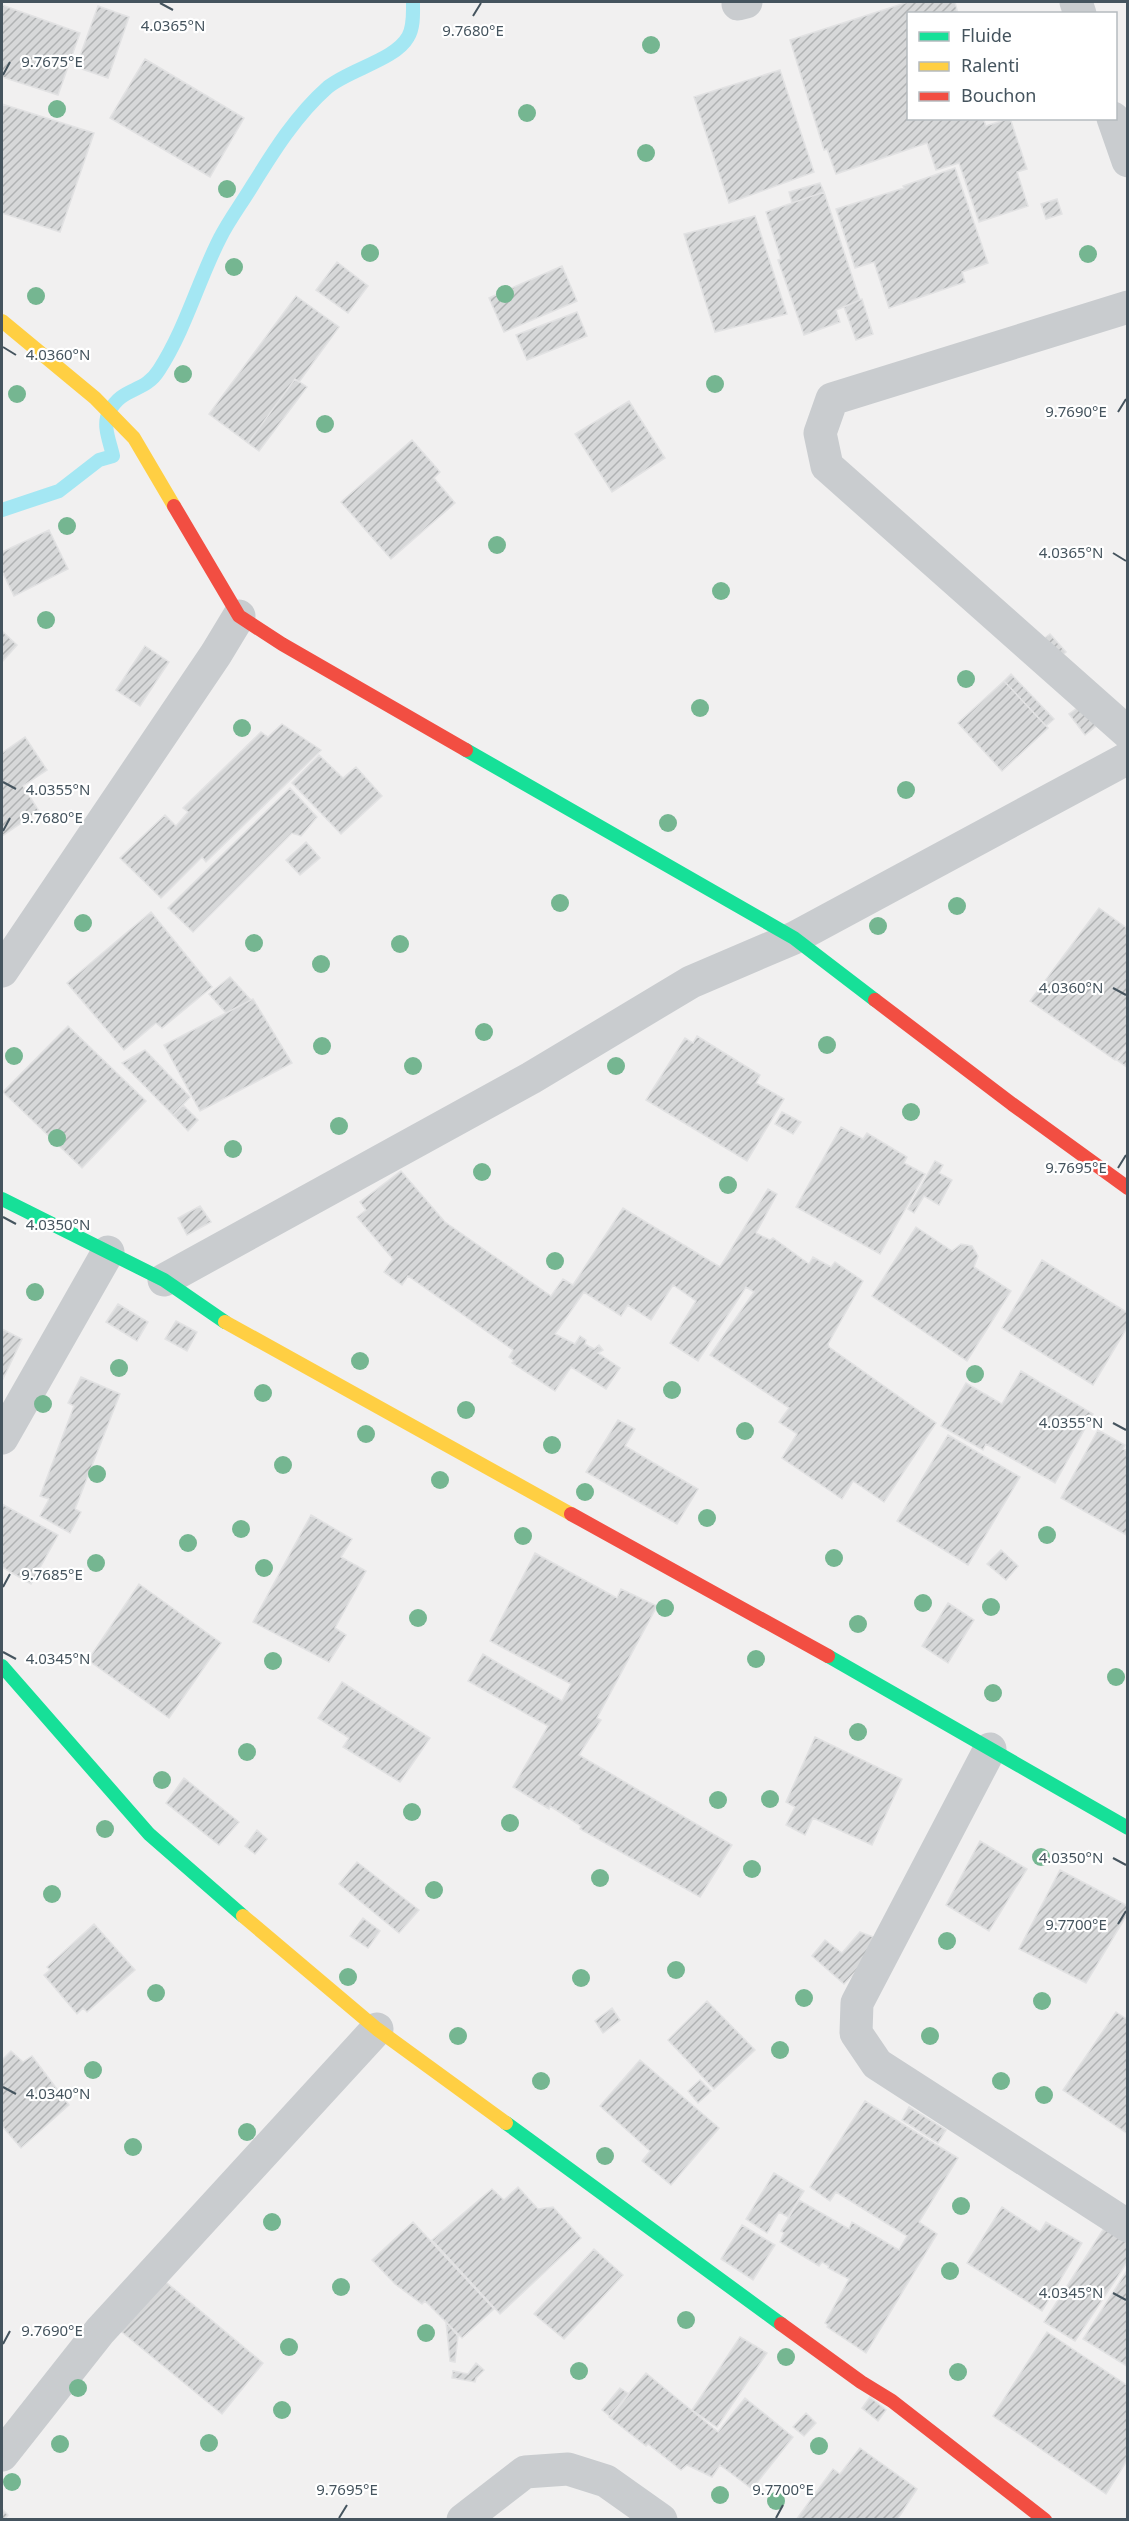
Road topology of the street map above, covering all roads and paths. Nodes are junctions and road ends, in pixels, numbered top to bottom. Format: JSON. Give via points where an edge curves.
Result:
{"nodes":[{"id":1,"x":1114,"y":120,"type":"edge"},
{"id":2,"x":1128,"y":161,"type":"edge"},
{"id":3,"x":1128,"y":307,"type":"edge"},
{"id":4,"x":2,"y":321,"type":"edge"},
{"id":5,"x":239,"y":616,"type":"junction"},
{"id":6,"x":1128,"y":733,"type":"edge"},
{"id":7,"x":1128,"y":758,"type":"edge"},
{"id":8,"x":794,"y":938,"type":"junction"},
{"id":9,"x":2,"y":971,"type":"edge"},
{"id":10,"x":1128,"y":1188,"type":"edge"},
{"id":11,"x":2,"y":1199,"type":"edge"},
{"id":12,"x":108,"y":1252,"type":"junction"},
{"id":13,"x":164,"y":1280,"type":"junction"},
{"id":14,"x":2,"y":1438,"type":"edge"},
{"id":15,"x":2,"y":1666,"type":"edge"},
{"id":16,"x":990,"y":1749,"type":"junction"},
{"id":17,"x":1128,"y":1828,"type":"edge"},
{"id":18,"x":377,"y":2029,"type":"junction"},
{"id":19,"x":1128,"y":2226,"type":"edge"},
{"id":20,"x":2,"y":2455,"type":"edge"},
{"id":21,"x":463,"y":2520,"type":"edge"},
{"id":22,"x":661,"y":2520,"type":"edge"},
{"id":23,"x":1046,"y":2520,"type":"edge"}],
"edges":[{"from":1,"to":2,"type":"street"},
{"from":3,"to":6,"type":"street","via":[[832,399],[819,433],[827,466]]},
{"from":4,"to":5,"type":"street","via":[[95,398],[134,438]]},
{"from":5,"to":8,"type":"street"},
{"from":5,"to":9,"type":"street"},
{"from":7,"to":8,"type":"street"},
{"from":8,"to":10,"type":"street"},
{"from":8,"to":13,"type":"street","via":[[691,982],[531,1078]]},
{"from":11,"to":12,"type":"street"},
{"from":12,"to":13,"type":"street"},
{"from":12,"to":14,"type":"street"},
{"from":13,"to":16,"type":"street","via":[[239,1332]]},
{"from":15,"to":18,"type":"street","via":[[149,1834]]},
{"from":16,"to":17,"type":"street"},
{"from":16,"to":19,"type":"street","via":[[857,2003],[856,2033],[877,2064]]},
{"from":18,"to":20,"type":"street","via":[[100,2331]]},
{"from":18,"to":23,"type":"street","via":[[892,2402]]},
{"from":21,"to":22,"type":"street","via":[[525,2472],[568,2469],[606,2481]]}]}
